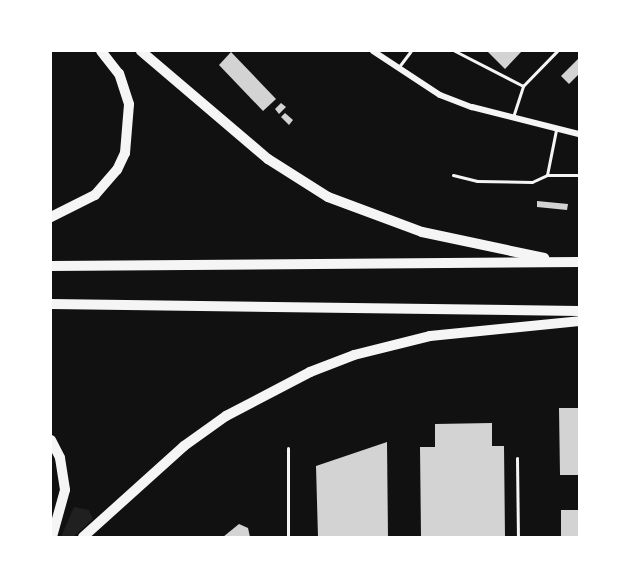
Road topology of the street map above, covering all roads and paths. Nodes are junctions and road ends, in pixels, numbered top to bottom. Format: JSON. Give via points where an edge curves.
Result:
{"nodes":[{"id":1,"x":101,"y":51,"type":"edge"},
{"id":2,"x":141,"y":51,"type":"edge"},
{"id":3,"x":373,"y":51,"type":"edge"},
{"id":4,"x":411,"y":51,"type":"edge"},
{"id":5,"x":455,"y":51,"type":"edge"},
{"id":6,"x":557,"y":51,"type":"edge"},
{"id":7,"x":397,"y":69,"type":"junction"},
{"id":8,"x":523,"y":86,"type":"junction"},
{"id":9,"x":513,"y":117,"type":"junction"},
{"id":10,"x":556,"y":128,"type":"junction"},
{"id":11,"x":579,"y":134,"type":"edge"},
{"id":12,"x":453,"y":175,"type":"dead end"},
{"id":13,"x":547,"y":175,"type":"junction"},
{"id":14,"x":579,"y":175,"type":"edge"},
{"id":15,"x":51,"y":217,"type":"edge"},
{"id":16,"x":559,"y":262,"type":"junction"},
{"id":17,"x":579,"y":262,"type":"edge"},
{"id":18,"x":51,"y":266,"type":"edge"},
{"id":19,"x":51,"y":304,"type":"edge"},
{"id":20,"x":579,"y":311,"type":"edge"},
{"id":21,"x":579,"y":321,"type":"edge"},
{"id":22,"x":51,"y":440,"type":"edge"},
{"id":23,"x":288,"y":448,"type":"dead end"},
{"id":24,"x":516,"y":458,"type":"dead end"},
{"id":25,"x":52,"y":537,"type":"edge"},
{"id":26,"x":83,"y":537,"type":"edge"},
{"id":27,"x":288,"y":537,"type":"edge"},
{"id":28,"x":518,"y":537,"type":"edge"}],
"edges":[{"from":1,"to":15,"type":"highway","via":[[119,74],[129,104],[125,153],[117,170],[95,195]]},
{"from":2,"to":16,"type":"highway","via":[[268,159],[328,197],[412,229]]},
{"from":3,"to":7,"type":"street"},
{"from":4,"to":7,"type":"lane"},
{"from":5,"to":8,"type":"lane"},
{"from":6,"to":8,"type":"lane"},
{"from":7,"to":9,"type":"street","via":[[440,94]]},
{"from":8,"to":9,"type":"lane"},
{"from":9,"to":10,"type":"street"},
{"from":10,"to":11,"type":"street"},
{"from":10,"to":13,"type":"lane"},
{"from":12,"to":13,"type":"lane","via":[[477,181],[532,182]]},
{"from":13,"to":14,"type":"lane"},
{"from":16,"to":17,"type":"highway"},
{"from":16,"to":18,"type":"highway"},
{"from":19,"to":20,"type":"highway"},
{"from":21,"to":26,"type":"highway","via":[[430,336],[354,355],[310,372],[226,416],[184,446]]},
{"from":22,"to":25,"type":"highway","via":[[62,466],[65,490]]},
{"from":23,"to":27,"type":"lane"},
{"from":24,"to":28,"type":"lane"}]}
